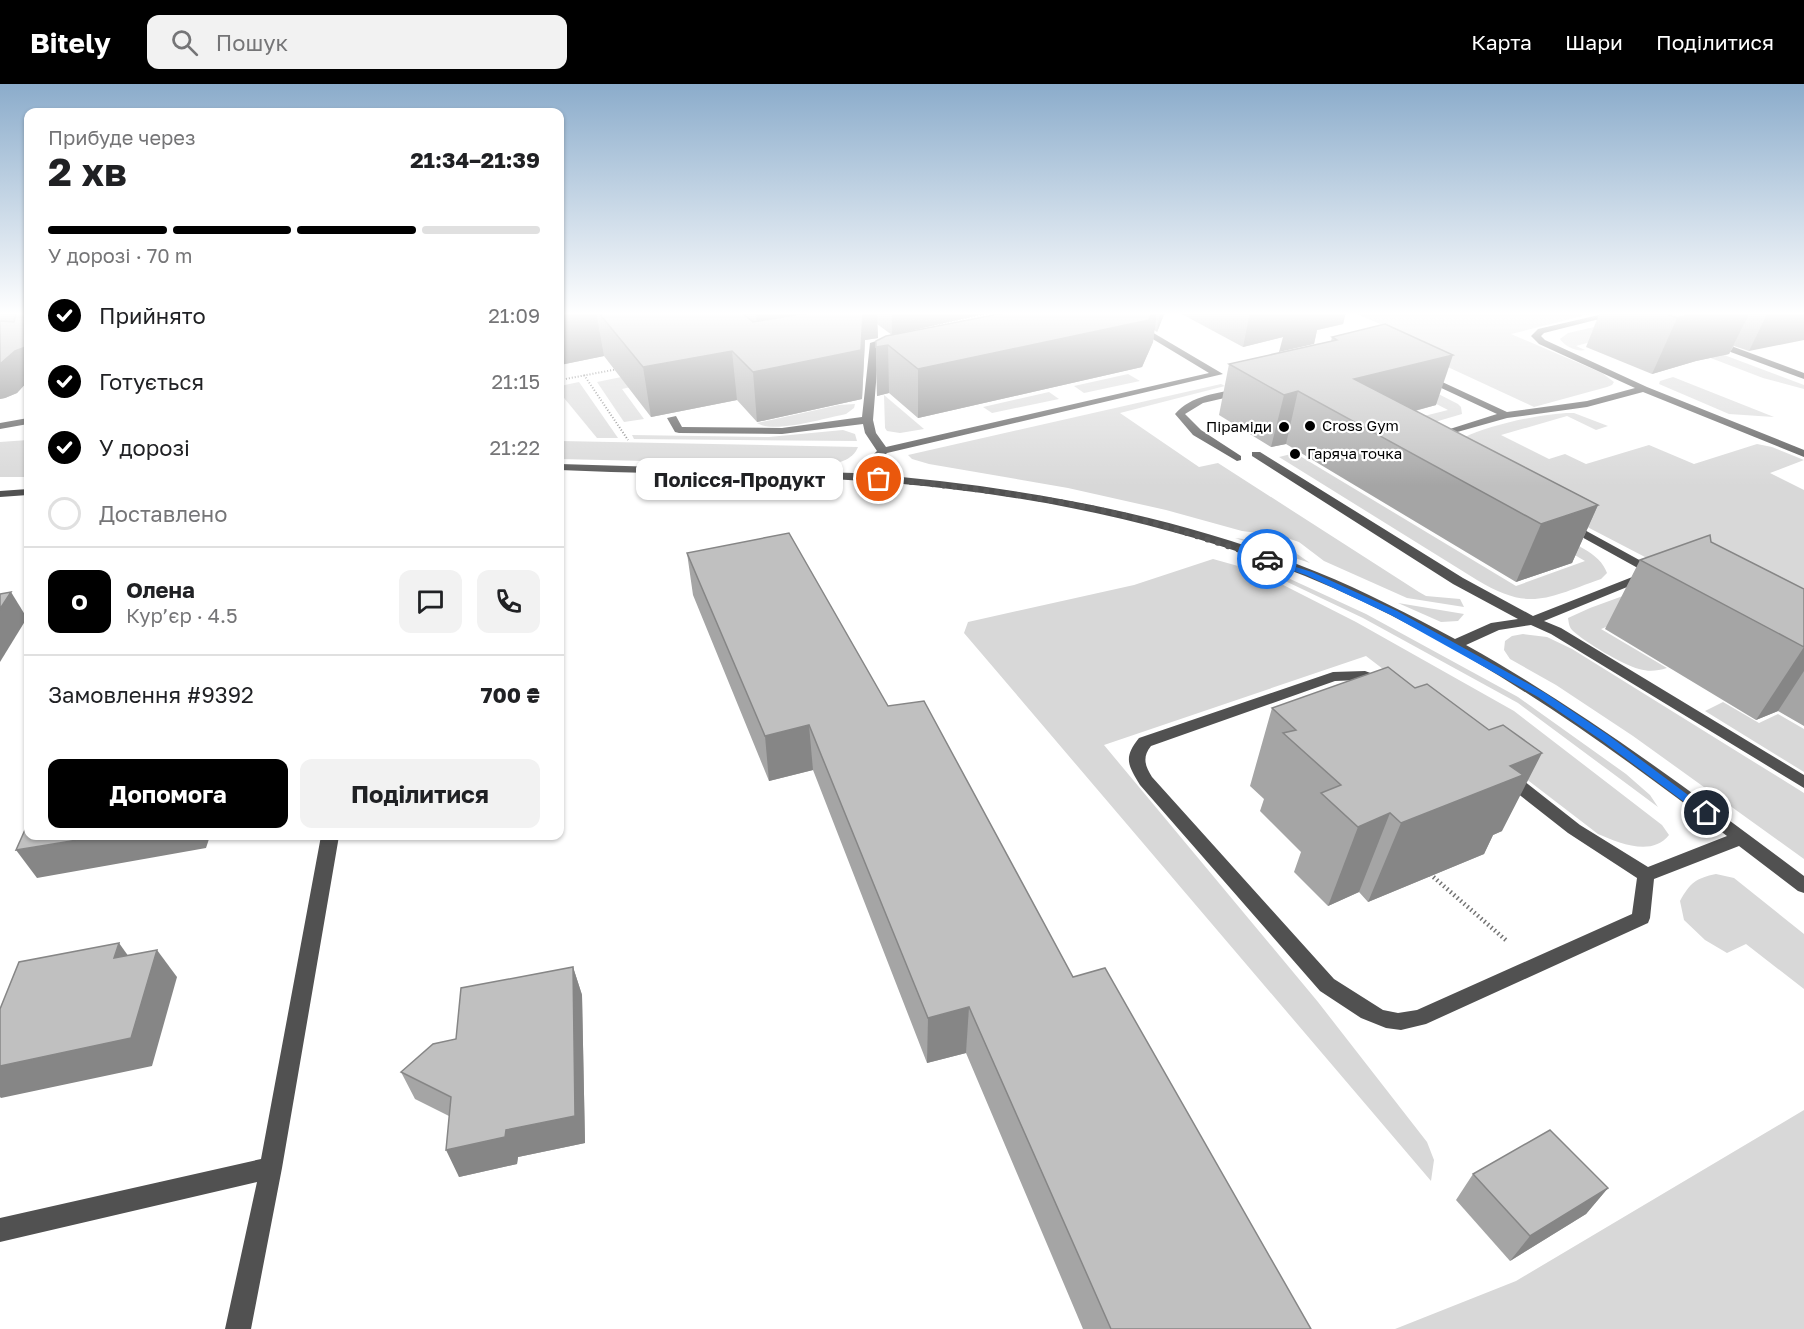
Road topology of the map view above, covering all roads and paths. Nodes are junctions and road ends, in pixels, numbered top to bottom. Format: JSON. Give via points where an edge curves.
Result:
{"nodes":[{"id":1,"x":610,"y":370,"type":"edge"},
{"id":2,"x":875,"y":370,"type":"edge"},
{"id":3,"x":1219,"y":370,"type":"edge"},
{"id":4,"x":1603,"y":370,"type":"edge"},
{"id":5,"x":1788,"y":370,"type":"edge"},
{"id":6,"x":1418,"y":374,"type":"edge"},
{"id":7,"x":584,"y":375,"type":"junction"},
{"id":8,"x":1804,"y":376,"type":"edge"},
{"id":9,"x":1233,"y":378,"type":"junction"},
{"id":10,"x":564,"y":379,"type":"edge"},
{"id":11,"x":883,"y":380,"type":"dead end"},
{"id":12,"x":870,"y":387,"type":"junction"},
{"id":13,"x":1644,"y":389,"type":"junction"},
{"id":14,"x":1506,"y":415,"type":"junction"},
{"id":15,"x":672,"y":418,"type":"dead end"},
{"id":16,"x":867,"y":420,"type":"junction"},
{"id":17,"x":24,"y":423,"type":"edge"},
{"id":18,"x":0,"y":426,"type":"edge"},
{"id":19,"x":628,"y":441,"type":"dead end"},
{"id":20,"x":1427,"y":446,"type":"edge"},
{"id":21,"x":883,"y":451,"type":"junction"},
{"id":22,"x":1256,"y":454,"type":"dead end"},
{"id":23,"x":1804,"y":454,"type":"edge"},
{"id":24,"x":1237,"y":458,"type":"dead end"},
{"id":25,"x":564,"y":467,"type":"edge"},
{"id":26,"x":857,"y":477,"type":"junction"},
{"id":27,"x":24,"y":492,"type":"edge"},
{"id":28,"x":0,"y":494,"type":"edge"},
{"id":29,"x":1551,"y":517,"type":"edge"},
{"id":30,"x":1532,"y":621,"type":"junction"},
{"id":31,"x":1454,"y":645,"type":"junction"},
{"id":32,"x":1400,"y":693,"type":"edge"},
{"id":33,"x":1492,"y":765,"type":"edge"},
{"id":34,"x":1804,"y":782,"type":"edge"},
{"id":35,"x":1741,"y":838,"type":"junction"},
{"id":36,"x":329,"y":840,"type":"edge"},
{"id":37,"x":1421,"y":865,"type":"edge"},
{"id":38,"x":1646,"y":875,"type":"junction"},
{"id":39,"x":1804,"y":886,"type":"edge"},
{"id":40,"x":1535,"y":966,"type":"junction"},
{"id":41,"x":271,"y":1168,"type":"junction"},
{"id":42,"x":0,"y":1230,"type":"edge"},
{"id":43,"x":238,"y":1329,"type":"edge"}],
"edges":[{"from":1,"to":7,"type":"path"},
{"from":2,"to":12,"type":"street"},
{"from":3,"to":9,"type":"street"},
{"from":4,"to":13,"type":"street"},
{"from":5,"to":8,"type":"street"},
{"from":6,"to":14,"type":"street"},
{"from":7,"to":10,"type":"path"},
{"from":7,"to":19,"type":"path"},
{"from":9,"to":21,"type":"street"},
{"from":9,"to":24,"type":"street","via":[[1180,414],[1191,427]]},
{"from":11,"to":12,"type":"street"},
{"from":12,"to":16,"type":"street"},
{"from":13,"to":14,"type":"street","via":[[1587,404]]},
{"from":13,"to":23,"type":"street"},
{"from":14,"to":20,"type":"street","via":[[1435,436],[1427,441]]},
{"from":15,"to":16,"type":"street","via":[[679,430],[782,431]]},
{"from":16,"to":21,"type":"street","via":[[872,437]]},
{"from":17,"to":18,"type":"street"},
{"from":21,"to":26,"type":"street"},
{"from":22,"to":30,"type":"street","via":[[1458,580]]},
{"from":25,"to":26,"type":"street"},
{"from":26,"to":31,"type":"street","via":[[1059,502],[1181,531],[1309,573]]},
{"from":27,"to":28,"type":"street"},
{"from":29,"to":30,"type":"street","via":[[1660,573]]},
{"from":30,"to":31,"type":"street","via":[[1496,627]]},
{"from":30,"to":34,"type":"street","via":[[1653,688]]},
{"from":31,"to":35,"type":"street","via":[[1569,713]]},
{"from":32,"to":40,"type":"street","via":[[1376,678],[1333,677],[1145,742],[1137,752],[1137,766],[1146,781],[1327,985],[1353,1004],[1395,1021],[1419,1018]]},
{"from":33,"to":38,"type":"street","via":[[1574,829]]},
{"from":35,"to":38,"type":"street"},
{"from":35,"to":39,"type":"street"},
{"from":36,"to":41,"type":"street"},
{"from":37,"to":40,"type":"path"},
{"from":38,"to":40,"type":"street","via":[[1641,918]]},
{"from":41,"to":42,"type":"street"},
{"from":41,"to":43,"type":"street"}]}
